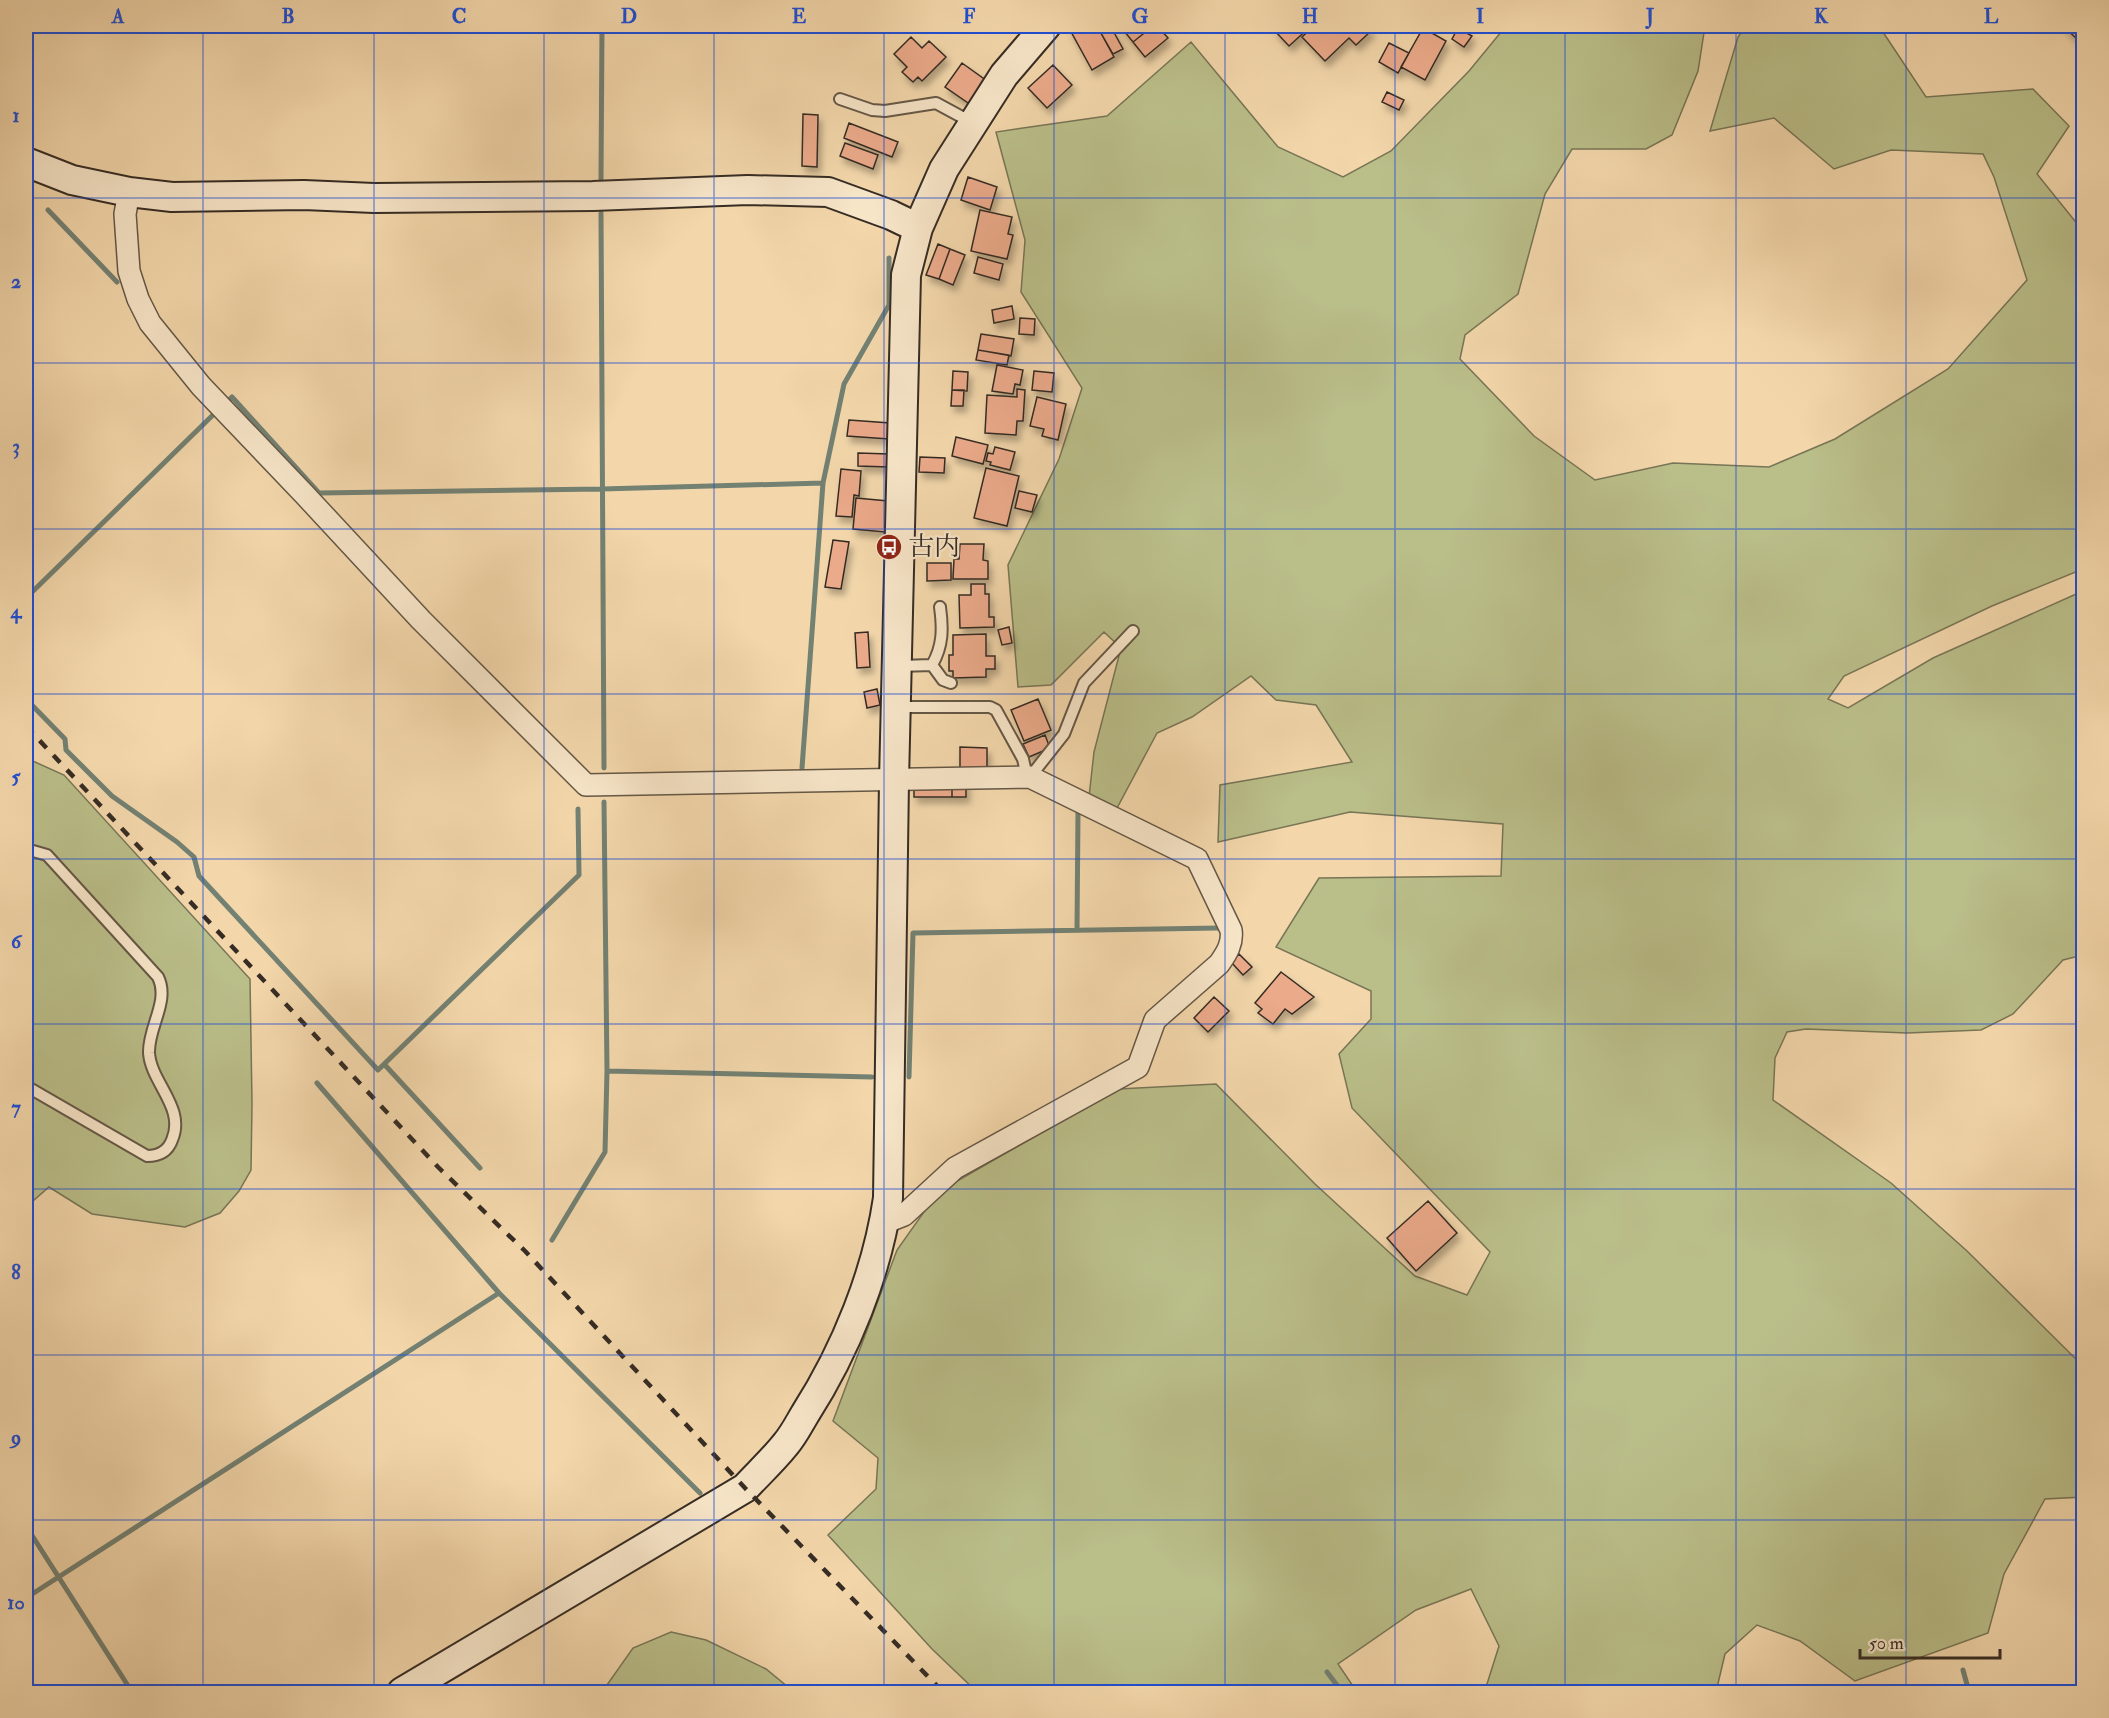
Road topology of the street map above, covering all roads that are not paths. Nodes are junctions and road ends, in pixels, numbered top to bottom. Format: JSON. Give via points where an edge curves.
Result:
{"nodes":[{"id":1,"x":1046,"y":26,"type":"edge"},
{"id":2,"x":840,"y":99,"type":"dead end"},
{"id":3,"x":973,"y":123,"type":"junction"},
{"id":4,"x":26,"y":162,"type":"edge"},
{"id":5,"x":129,"y":192,"type":"junction"},
{"id":6,"x":918,"y":228,"type":"junction"},
{"id":7,"x":940,"y":607,"type":"dead end"},
{"id":8,"x":1133,"y":631,"type":"dead end"},
{"id":9,"x":932,"y":665,"type":"junction"},
{"id":10,"x":897,"y":666,"type":"junction"},
{"id":11,"x":951,"y":683,"type":"dead end"},
{"id":12,"x":895,"y":707,"type":"junction"},
{"id":13,"x":1029,"y":777,"type":"junction"},
{"id":14,"x":894,"y":781,"type":"junction"},
{"id":15,"x":26,"y":849,"type":"edge"},
{"id":16,"x":26,"y":1086,"type":"edge"},
{"id":17,"x":884,"y":1223,"type":"junction"},
{"id":18,"x":402,"y":1692,"type":"edge"}],
"edges":[{"from":1,"to":3,"type":"street","via":[[1004,75]]},
{"from":2,"to":3,"type":"lane","via":[[885,111],[936,103]]},
{"from":3,"to":6,"type":"street","via":[[944,169]]},
{"from":4,"to":5,"type":"street","via":[[72,180]]},
{"from":5,"to":6,"type":"street","via":[[172,197],[374,198],[747,190],[828,192]]},
{"from":5,"to":14,"type":"street","via":[[125,214],[129,271],[150,323],[201,386],[421,620],[586,785]]},
{"from":6,"to":10,"type":"street","via":[[906,274]]},
{"from":7,"to":9,"type":"lane","via":[[943,634]]},
{"from":8,"to":13,"type":"lane","via":[[1084,683],[1064,734]]},
{"from":9,"to":10,"type":"lane"},
{"from":9,"to":11,"type":"lane","via":[[943,680]]},
{"from":10,"to":12,"type":"street"},
{"from":12,"to":13,"type":"lane","via":[[996,710]]},
{"from":12,"to":14,"type":"street"},
{"from":13,"to":14,"type":"street"},
{"from":13,"to":17,"type":"street","via":[[1197,859],[1232,939],[1219,964],[1155,1020],[1137,1067],[955,1168],[904,1215]]},
{"from":14,"to":17,"type":"street","via":[[888,1198]]},
{"from":15,"to":16,"type":"lane","via":[[46,855],[159,977],[162,997],[149,1056],[174,1112],[174,1136],[163,1152],[147,1156]]},
{"from":17,"to":18,"type":"street","via":[[865,1290],[818,1394],[786,1444],[745,1488]]}]}
